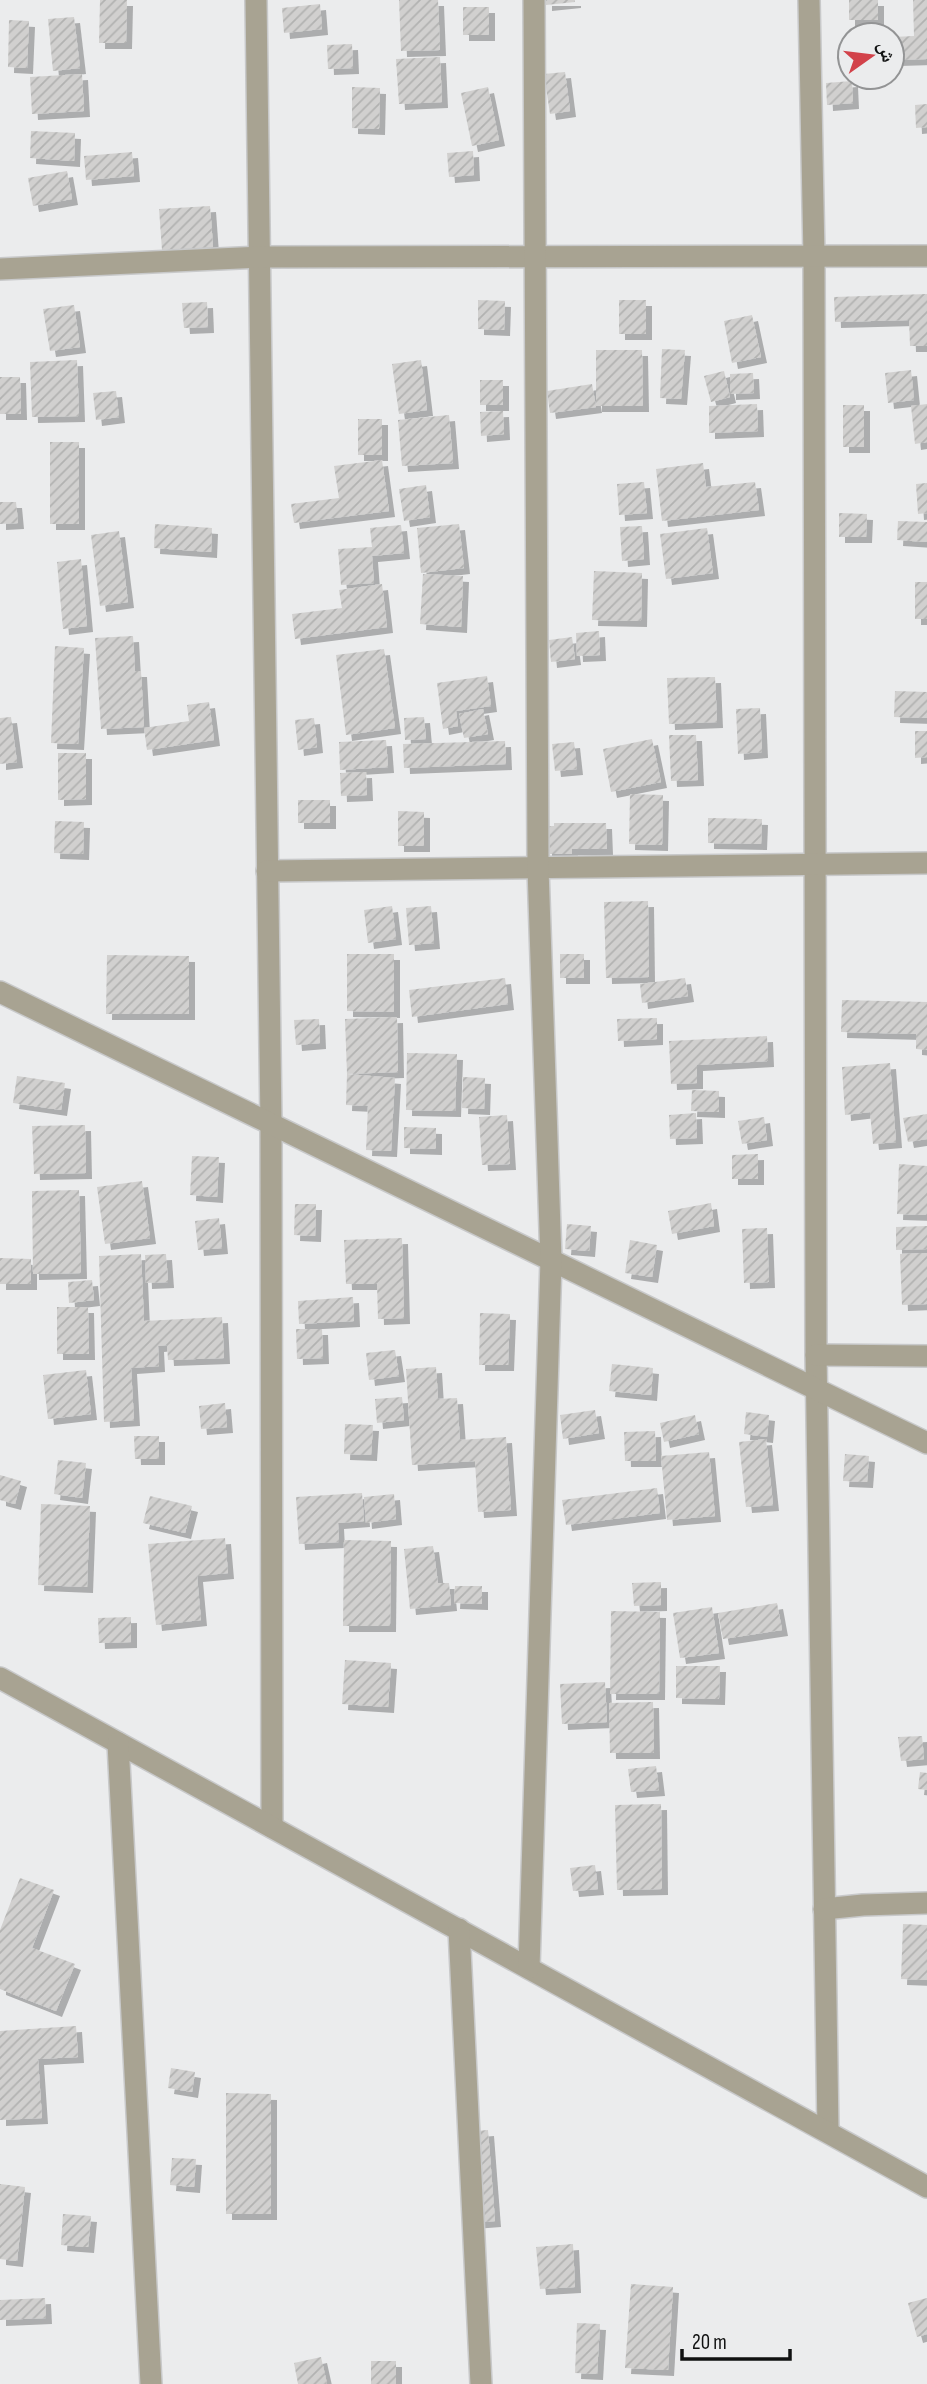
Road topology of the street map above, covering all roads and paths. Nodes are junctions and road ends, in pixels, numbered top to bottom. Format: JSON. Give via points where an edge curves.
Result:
{"nodes":[{"id":1,"x":256,"y":0,"type":"edge"},
{"id":2,"x":534,"y":0,"type":"edge"},
{"id":3,"x":809,"y":0,"type":"edge"},
{"id":4,"x":536,"y":256,"type":"junction"},
{"id":5,"x":814,"y":256,"type":"junction"},
{"id":6,"x":927,"y":256,"type":"edge"},
{"id":7,"x":259,"y":257,"type":"junction"},
{"id":8,"x":0,"y":269,"type":"edge"},
{"id":9,"x":927,"y":863,"type":"edge"},
{"id":10,"x":815,"y":864,"type":"junction"},
{"id":11,"x":538,"y":867,"type":"junction"},
{"id":12,"x":267,"y":871,"type":"junction"},
{"id":13,"x":0,"y":992,"type":"edge"},
{"id":14,"x":271,"y":1124,"type":"junction"},
{"id":15,"x":551,"y":1260,"type":"junction"},
{"id":16,"x":816,"y":1355,"type":"junction"},
{"id":17,"x":927,"y":1356,"type":"edge"},
{"id":18,"x":816,"y":1390,"type":"junction"},
{"id":19,"x":927,"y":1443,"type":"edge"},
{"id":20,"x":0,"y":1678,"type":"edge"},
{"id":21,"x":118,"y":1743,"type":"junction"},
{"id":22,"x":272,"y":1827,"type":"junction"},
{"id":23,"x":927,"y":1903,"type":"edge"},
{"id":24,"x":824,"y":1909,"type":"junction"},
{"id":25,"x":459,"y":1929,"type":"junction"},
{"id":26,"x":529,"y":1968,"type":"junction"},
{"id":27,"x":828,"y":2131,"type":"junction"},
{"id":28,"x":927,"y":2187,"type":"edge"},
{"id":29,"x":151,"y":2384,"type":"edge"},
{"id":30,"x":481,"y":2384,"type":"edge"}],
"edges":[{"from":1,"to":7,"type":"street"},
{"from":2,"to":4,"type":"street"},
{"from":3,"to":5,"type":"street"},
{"from":4,"to":5,"type":"street"},
{"from":4,"to":7,"type":"street"},
{"from":4,"to":11,"type":"street"},
{"from":5,"to":6,"type":"street"},
{"from":5,"to":10,"type":"street"},
{"from":7,"to":8,"type":"street"},
{"from":7,"to":12,"type":"street"},
{"from":9,"to":10,"type":"street"},
{"from":10,"to":11,"type":"street"},
{"from":10,"to":16,"type":"street"},
{"from":11,"to":12,"type":"street"},
{"from":11,"to":15,"type":"street"},
{"from":12,"to":14,"type":"street"},
{"from":13,"to":14,"type":"street"},
{"from":14,"to":15,"type":"street"},
{"from":14,"to":22,"type":"street"},
{"from":15,"to":18,"type":"street"},
{"from":15,"to":26,"type":"street"},
{"from":16,"to":17,"type":"street"},
{"from":16,"to":18,"type":"street"},
{"from":18,"to":19,"type":"street"},
{"from":18,"to":24,"type":"street"},
{"from":20,"to":21,"type":"street"},
{"from":21,"to":22,"type":"street"},
{"from":21,"to":29,"type":"street"},
{"from":22,"to":25,"type":"street"},
{"from":23,"to":24,"type":"street"},
{"from":24,"to":27,"type":"street"},
{"from":25,"to":26,"type":"street"},
{"from":25,"to":30,"type":"street"},
{"from":26,"to":27,"type":"street"},
{"from":27,"to":28,"type":"street"}]}
